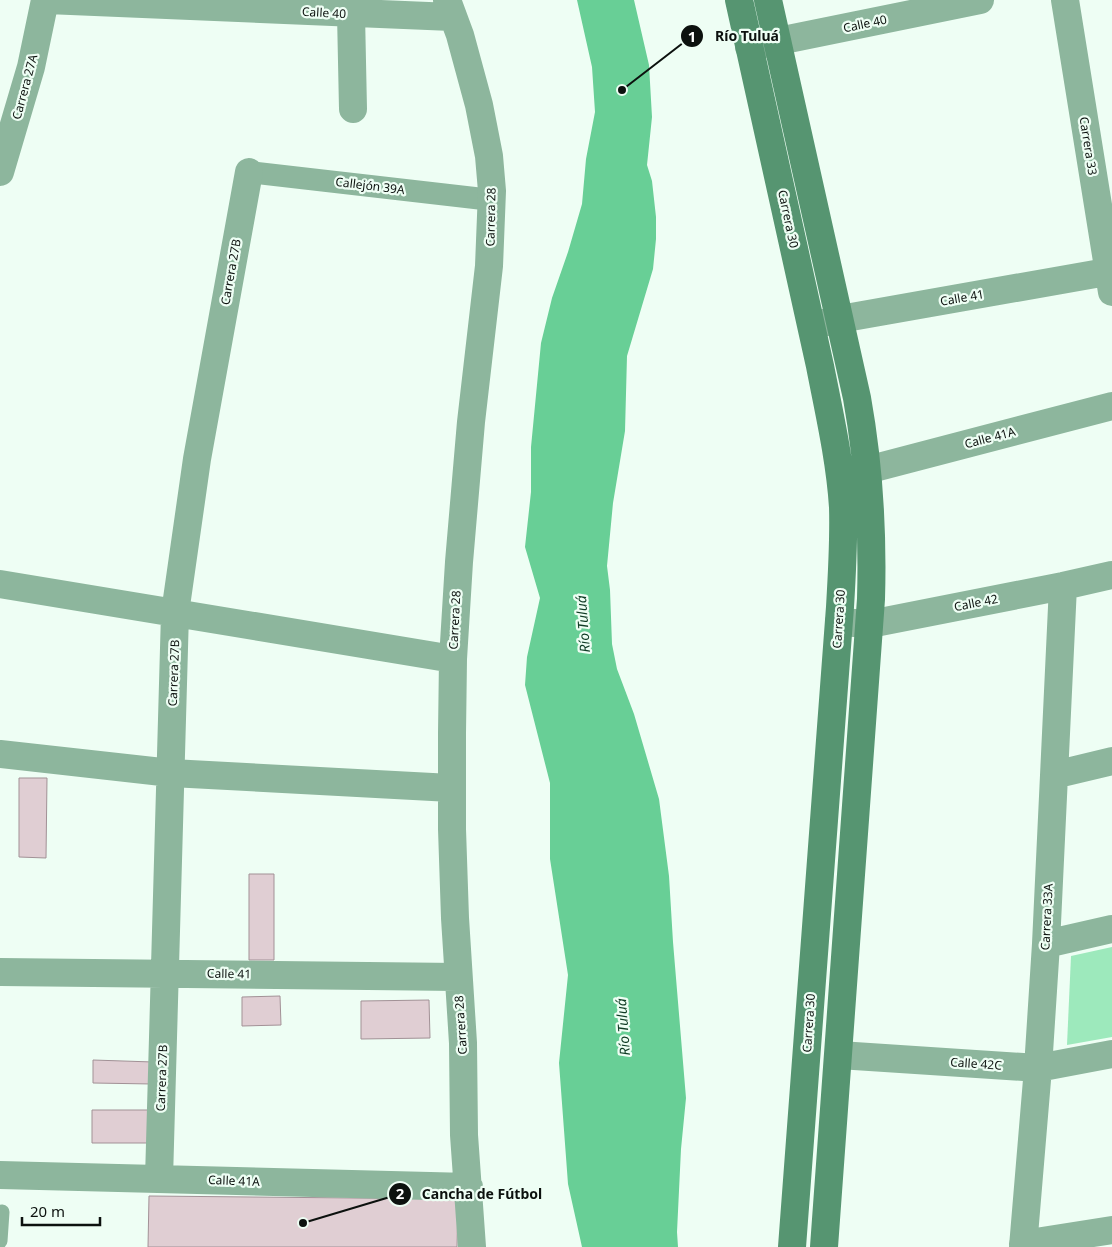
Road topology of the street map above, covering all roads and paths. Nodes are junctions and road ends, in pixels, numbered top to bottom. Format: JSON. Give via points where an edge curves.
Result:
{"nodes":[{"id":1,"x":46,"y":0,"type":"edge"},
{"id":2,"x":739,"y":0,"type":"edge"},
{"id":3,"x":768,"y":0,"type":"edge"},
{"id":4,"x":980,"y":0,"type":"edge"},
{"id":5,"x":1065,"y":0,"type":"edge"},
{"id":6,"x":449,"y":9,"type":"edge"},
{"id":7,"x":351,"y":14,"type":"junction"},
{"id":8,"x":777,"y":42,"type":"junction"},
{"id":9,"x":749,"y":47,"type":"junction"},
{"id":10,"x":353,"y":109,"type":"dead end"},
{"id":11,"x":0,"y":172,"type":"edge"},
{"id":12,"x":249,"y":172,"type":"joint"},
{"id":13,"x":492,"y":200,"type":"junction"},
{"id":14,"x":1111,"y":278,"type":"edge"},
{"id":15,"x":840,"y":319,"type":"junction"},
{"id":16,"x":812,"y":326,"type":"junction"},
{"id":17,"x":1112,"y":406,"type":"edge"},
{"id":18,"x":867,"y":470,"type":"junction"},
{"id":19,"x":1112,"y":574,"type":"edge"},
{"id":20,"x":0,"y":584,"type":"edge"},
{"id":21,"x":1063,"y":586,"type":"junction"},
{"id":22,"x":175,"y":613,"type":"junction"},
{"id":23,"x":839,"y":622,"type":"junction"},
{"id":24,"x":870,"y":624,"type":"junction"},
{"id":25,"x":453,"y":659,"type":"junction"},
{"id":26,"x":0,"y":754,"type":"edge"},
{"id":27,"x":1112,"y":761,"type":"edge"},
{"id":28,"x":171,"y":772,"type":"junction"},
{"id":29,"x":1054,"y":775,"type":"junction"},
{"id":30,"x":451,"y":788,"type":"junction"},
{"id":31,"x":1112,"y":929,"type":"edge"},
{"id":32,"x":1046,"y":944,"type":"junction"},
{"id":33,"x":0,"y":972,"type":"edge"},
{"id":34,"x":165,"y":974,"type":"junction"},
{"id":35,"x":458,"y":977,"type":"junction"},
{"id":36,"x":1112,"y":1054,"type":"edge"},
{"id":37,"x":839,"y":1055,"type":"junction"},
{"id":38,"x":1038,"y":1068,"type":"junction"},
{"id":39,"x":805,"y":1081,"type":"junction"},
{"id":40,"x":837,"y":1084,"type":"junction"},
{"id":41,"x":0,"y":1175,"type":"edge"},
{"id":42,"x":159,"y":1179,"type":"junction"},
{"id":43,"x":469,"y":1188,"type":"junction"},
{"id":44,"x":2,"y":1212,"type":"dead end"},
{"id":45,"x":1112,"y":1230,"type":"edge"},
{"id":46,"x":0,"y":1242,"type":"edge"},
{"id":47,"x":1023,"y":1246,"type":"edge"},
{"id":48,"x":472,"y":1247,"type":"edge"},
{"id":49,"x":792,"y":1247,"type":"edge"},
{"id":50,"x":824,"y":1247,"type":"edge"}],
"edges":[{"from":1,"to":7,"type":"street","name":"Calle 40"},
{"from":1,"to":11,"type":"street","name":"Carrera 27A","via":[[31,67]]},
{"from":2,"to":9,"type":"main road","name":"Carrera 30"},
{"from":3,"to":8,"type":"main road"},
{"from":4,"to":8,"type":"street","name":"Calle 40"},
{"from":5,"to":14,"type":"street","name":"Carrera 33"},
{"from":6,"to":7,"type":"street","name":"Calle 40"},
{"from":6,"to":13,"type":"street","name":"Carrera 28","via":[[460,35],[479,105],[489,156]]},
{"from":7,"to":10,"type":"street"},
{"from":8,"to":9,"type":"street","name":"Calle 40"},
{"from":8,"to":15,"type":"main road"},
{"from":9,"to":16,"type":"main road","name":"Carrera 30"},
{"from":12,"to":13,"type":"street","name":"Callejón 39A"},
{"from":12,"to":22,"type":"street","name":"Carrera 27B","via":[[197,459]]},
{"from":13,"to":25,"type":"street","name":"Carrera 28","via":[[489,266],[463,510]]},
{"from":14,"to":15,"type":"street","name":"Calle 41"},
{"from":15,"to":16,"type":"street","name":"Calle 41"},
{"from":15,"to":18,"type":"main road","via":[[857,398]]},
{"from":16,"to":23,"type":"main road","name":"Carrera 30","via":[[830,414],[842,506]]},
{"from":17,"to":18,"type":"street","name":"Calle 41A"},
{"from":18,"to":24,"type":"main road","via":[[873,548]]},
{"from":19,"to":21,"type":"street","name":"Calle 42"},
{"from":20,"to":22,"type":"street"},
{"from":21,"to":24,"type":"street","name":"Calle 42"},
{"from":21,"to":29,"type":"street","name":"Carrera 33A"},
{"from":22,"to":25,"type":"street"},
{"from":22,"to":28,"type":"street","name":"Carrera 27B"},
{"from":23,"to":24,"type":"street","name":"Calle 42"},
{"from":23,"to":39,"type":"main road","name":"Carrera 30"},
{"from":24,"to":37,"type":"main road"},
{"from":25,"to":30,"type":"street","name":"Carrera 28"},
{"from":26,"to":28,"type":"street"},
{"from":27,"to":29,"type":"street"},
{"from":28,"to":30,"type":"street"},
{"from":28,"to":34,"type":"street","name":"Carrera 27B"},
{"from":29,"to":32,"type":"street","name":"Carrera 33A"},
{"from":30,"to":35,"type":"street","name":"Carrera 28"},
{"from":31,"to":32,"type":"street"},
{"from":32,"to":38,"type":"street","name":"Carrera 33A"},
{"from":33,"to":34,"type":"street","name":"Calle 41"},
{"from":34,"to":35,"type":"street","name":"Calle 41"},
{"from":34,"to":42,"type":"street","name":"Carrera 27B"},
{"from":35,"to":43,"type":"street","name":"Carrera 28"},
{"from":36,"to":38,"type":"street","name":"Calle 42C"},
{"from":37,"to":38,"type":"street","name":"Calle 42C"},
{"from":37,"to":40,"type":"main road"},
{"from":38,"to":47,"type":"street","name":"Carrera 33A"},
{"from":39,"to":40,"type":"main road"},
{"from":39,"to":49,"type":"main road","name":"Carrera 30"},
{"from":40,"to":50,"type":"main road"},
{"from":41,"to":42,"type":"street","name":"Calle 41A"},
{"from":42,"to":43,"type":"street","name":"Calle 41A"},
{"from":43,"to":48,"type":"street","name":"Carrera 28"},
{"from":44,"to":46,"type":"lane"},
{"from":45,"to":47,"type":"street"}]}
